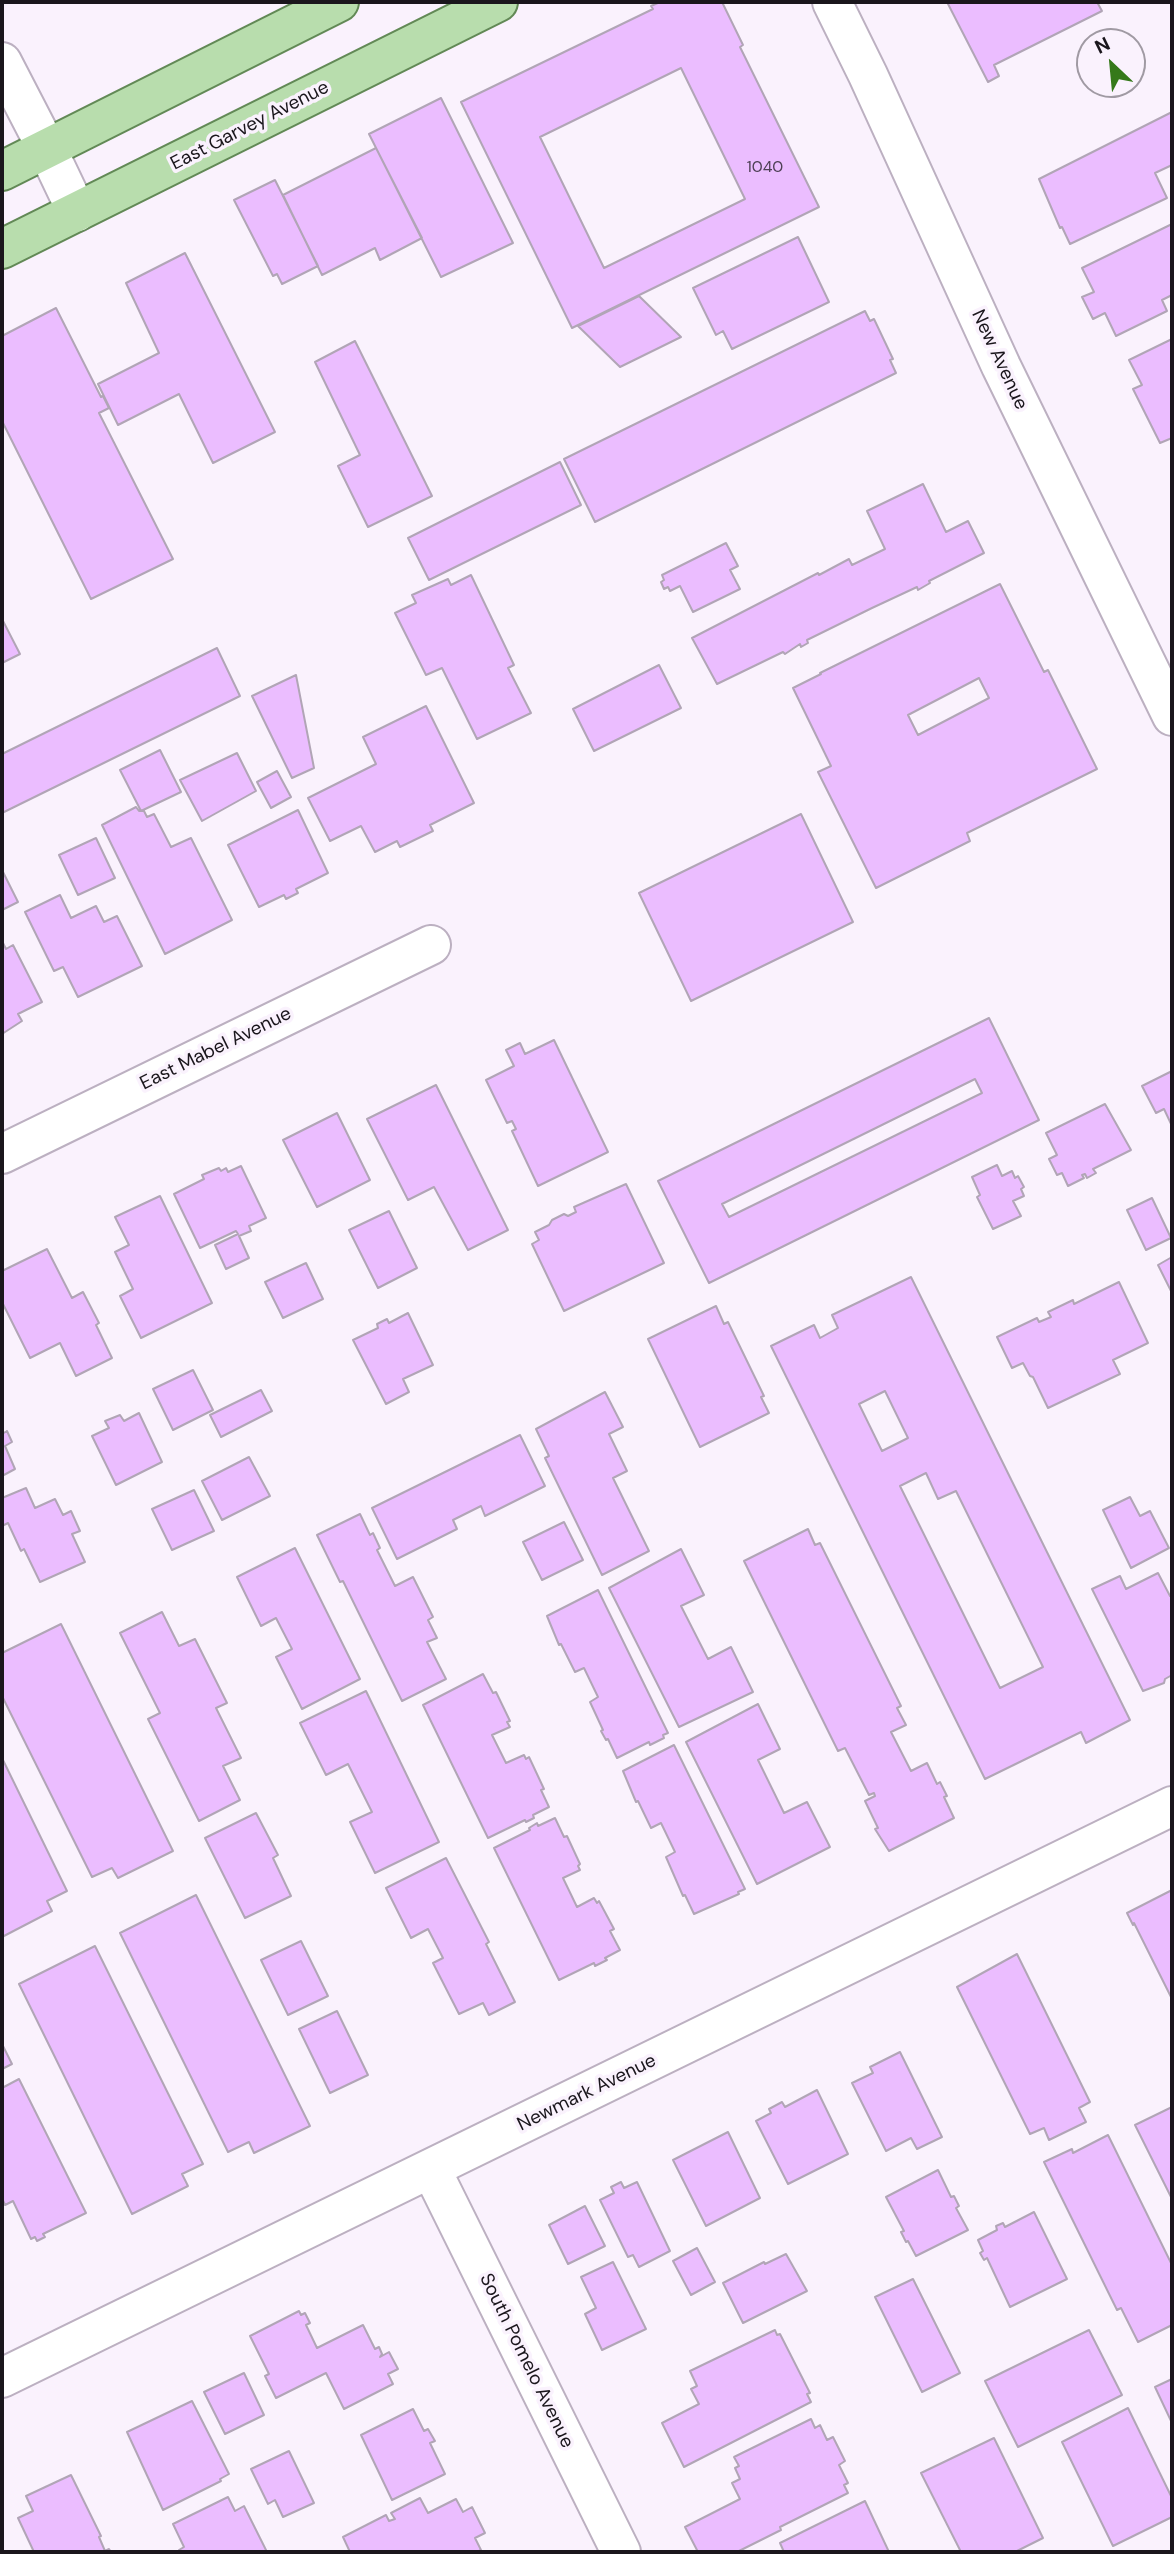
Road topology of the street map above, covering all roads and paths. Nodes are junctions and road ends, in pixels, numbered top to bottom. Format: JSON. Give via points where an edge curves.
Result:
{"nodes":[{"id":1,"x":339,"y":2,"type":"edge"},
{"id":2,"x":498,"y":2,"type":"edge"},
{"id":3,"x":832,"y":2,"type":"edge"},
{"id":4,"x":2,"y":62,"type":"edge"},
{"id":5,"x":47,"y":149,"type":"junction"},
{"id":6,"x":2,"y":171,"type":"edge"},
{"id":7,"x":77,"y":212,"type":"junction"},
{"id":8,"x":2,"y":249,"type":"edge"},
{"id":9,"x":1172,"y":716,"type":"edge"},
{"id":10,"x":431,"y":945,"type":"dead end"},
{"id":11,"x":2,"y":1154,"type":"edge"},
{"id":12,"x":1172,"y":1806,"type":"edge"},
{"id":13,"x":431,"y":2169,"type":"junction"},
{"id":14,"x":2,"y":2378,"type":"edge"},
{"id":15,"x":621,"y":2552,"type":"edge"}],
"edges":[{"from":1,"to":5,"type":"main road"},
{"from":2,"to":7,"type":"main road","name":"East Garvey Avenue"},
{"from":3,"to":9,"type":"street","name":"New Avenue","via":[[1001,366]]},
{"from":4,"to":5,"type":"street"},
{"from":5,"to":6,"type":"main road"},
{"from":5,"to":7,"type":"street"},
{"from":7,"to":8,"type":"main road","name":"East Garvey Avenue"},
{"from":10,"to":11,"type":"street","name":"East Mabel Avenue"},
{"from":12,"to":13,"type":"street","name":"Newmark Avenue"},
{"from":13,"to":14,"type":"street","name":"Newmark Avenue"},
{"from":13,"to":15,"type":"street","name":"South Pomelo Avenue"}]}
